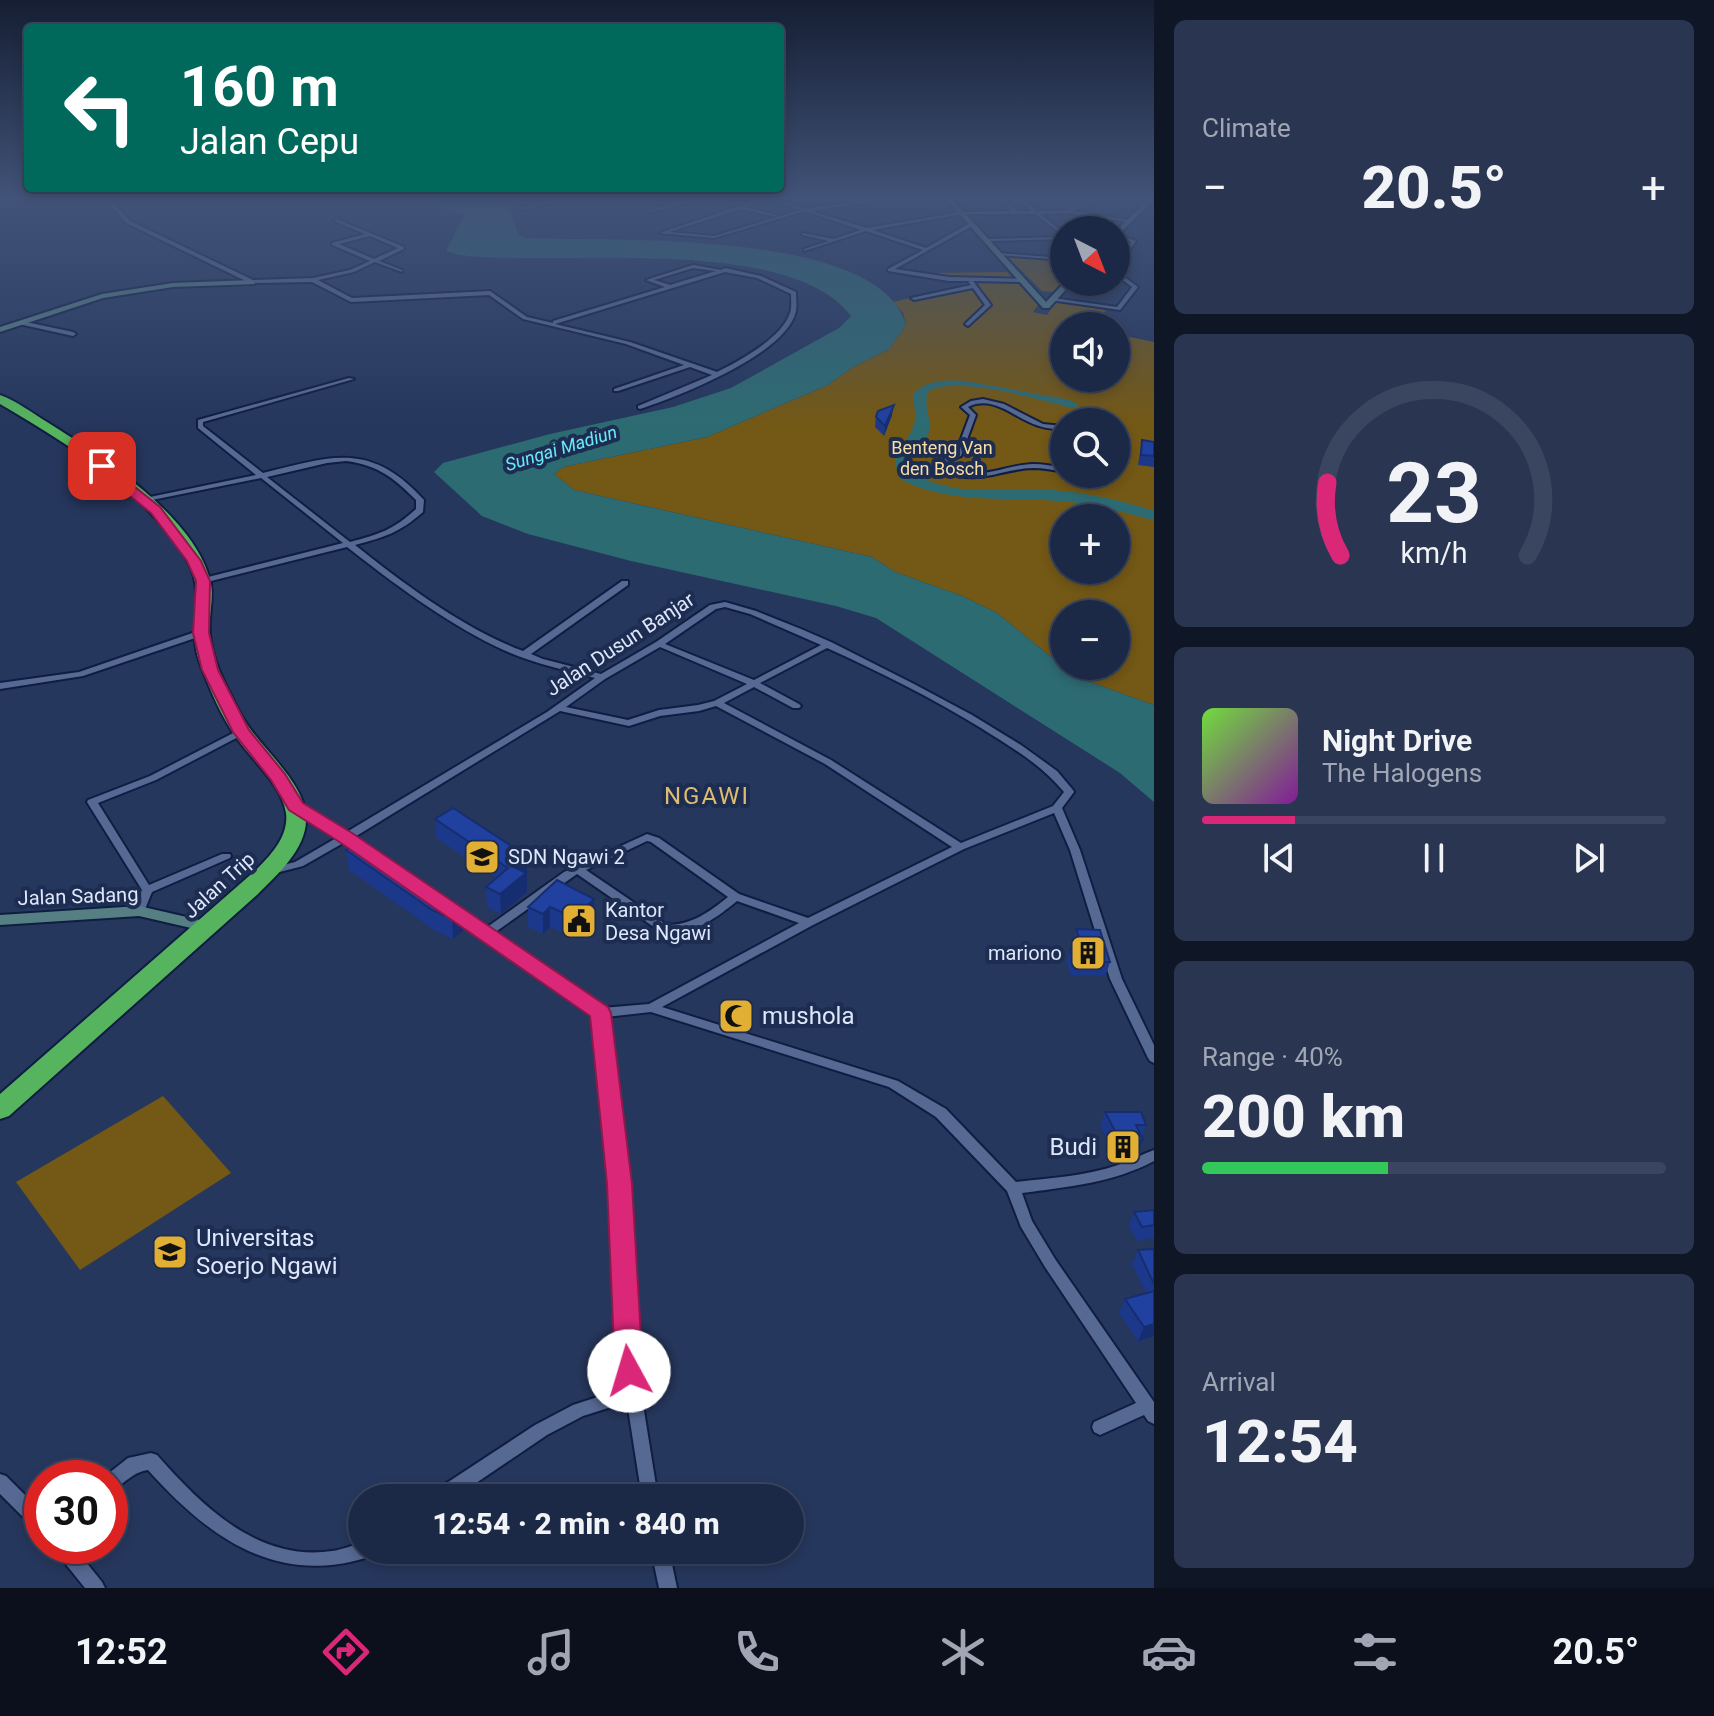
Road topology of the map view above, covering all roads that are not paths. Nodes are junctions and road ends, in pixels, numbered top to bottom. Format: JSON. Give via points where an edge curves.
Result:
{"nodes":[{"id":1,"x":236,"y":274,"type":"edge"},
{"id":2,"x":339,"y":274,"type":"edge"},
{"id":3,"x":668,"y":274,"type":"edge"},
{"id":4,"x":707,"y":274,"type":"edge"},
{"id":5,"x":749,"y":274,"type":"edge"},
{"id":6,"x":916,"y":274,"type":"edge"},
{"id":7,"x":1017,"y":274,"type":"edge"},
{"id":8,"x":928,"y":276,"type":"joint"},
{"id":9,"x":313,"y":280,"type":"junction"},
{"id":10,"x":1022,"y":280,"type":"junction"},
{"id":11,"x":252,"y":282,"type":"junction"},
{"id":12,"x":972,"y":283,"type":"junction"},
{"id":13,"x":668,"y":286,"type":"junction"},
{"id":14,"x":1033,"y":291,"type":"junction"},
{"id":15,"x":1056,"y":296,"type":"edge"},
{"id":16,"x":1127,"y":296,"type":"edge"},
{"id":17,"x":914,"y":298,"type":"dead end"},
{"id":18,"x":1052,"y":300,"type":"junction"},
{"id":19,"x":21,"y":323,"type":"junction"},
{"id":20,"x":553,"y":323,"type":"junction"},
{"id":21,"x":968,"y":324,"type":"dead end"},
{"id":22,"x":0,"y":330,"type":"edge"},
{"id":23,"x":73,"y":334,"type":"dead end"},
{"id":24,"x":689,"y":365,"type":"junction"},
{"id":25,"x":716,"y":374,"type":"junction"},
{"id":26,"x":351,"y":379,"type":"dead end"},
{"id":27,"x":616,"y":390,"type":"dead end"},
{"id":28,"x":0,"y":399,"type":"edge"},
{"id":29,"x":640,"y":407,"type":"dead end"},
{"id":30,"x":1050,"y":426,"type":"edge"},
{"id":31,"x":1050,"y":468,"type":"edge"},
{"id":32,"x":264,"y":475,"type":"junction"},
{"id":33,"x":145,"y":500,"type":"junction"},
{"id":34,"x":350,"y":545,"type":"junction"},
{"id":35,"x":203,"y":581,"type":"junction"},
{"id":36,"x":625,"y":583,"type":"dead end"},
{"id":37,"x":201,"y":633,"type":"junction"},
{"id":38,"x":659,"y":644,"type":"junction"},
{"id":39,"x":828,"y":644,"type":"junction"},
{"id":40,"x":524,"y":655,"type":"junction"},
{"id":41,"x":602,"y":677,"type":"junction"},
{"id":42,"x":751,"y":682,"type":"junction"},
{"id":43,"x":0,"y":686,"type":"edge"},
{"id":44,"x":717,"y":703,"type":"junction"},
{"id":45,"x":796,"y":706,"type":"dead end"},
{"id":46,"x":558,"y":708,"type":"junction"},
{"id":47,"x":241,"y":732,"type":"junction"},
{"id":48,"x":296,"y":806,"type":"junction"},
{"id":49,"x":1057,"y":808,"type":"junction"},
{"id":50,"x":345,"y":837,"type":"junction"},
{"id":51,"x":960,"y":847,"type":"junction"},
{"id":52,"x":371,"y":854,"type":"edge"},
{"id":53,"x":226,"y":856,"type":"dead end"},
{"id":54,"x":577,"y":869,"type":"junction"},
{"id":55,"x":268,"y":872,"type":"junction"},
{"id":56,"x":147,"y":890,"type":"junction"},
{"id":57,"x":735,"y":897,"type":"junction"},
{"id":58,"x":448,"y":907,"type":"edge"},
{"id":59,"x":139,"y":911,"type":"junction"},
{"id":60,"x":0,"y":920,"type":"edge"},
{"id":61,"x":809,"y":922,"type":"junction"},
{"id":62,"x":204,"y":926,"type":"junction"},
{"id":63,"x":487,"y":933,"type":"junction"},
{"id":64,"x":651,"y":1008,"type":"junction"},
{"id":65,"x":600,"y":1013,"type":"junction"},
{"id":66,"x":1154,"y":1058,"type":"edge"},
{"id":67,"x":0,"y":1109,"type":"edge"},
{"id":68,"x":1154,"y":1155,"type":"edge"},
{"id":69,"x":1013,"y":1188,"type":"junction"},
{"id":70,"x":632,"y":1393,"type":"junction"},
{"id":71,"x":1150,"y":1411,"type":"edge"},
{"id":72,"x":1100,"y":1427,"type":"dead end"},
{"id":73,"x":128,"y":1469,"type":"edge"},
{"id":74,"x":0,"y":1482,"type":"edge"},
{"id":75,"x":460,"y":1484,"type":"edge"},
{"id":76,"x":648,"y":1484,"type":"edge"},
{"id":77,"x":24,"y":1506,"type":"edge"},
{"id":78,"x":77,"y":1564,"type":"edge"},
{"id":79,"x":348,"y":1564,"type":"edge"},
{"id":80,"x":663,"y":1564,"type":"edge"},
{"id":81,"x":96,"y":1588,"type":"edge"},
{"id":82,"x":668,"y":1588,"type":"edge"}],
"edges":[{"from":1,"to":11,"type":"street"},
{"from":2,"to":9,"type":"street"},
{"from":3,"to":13,"type":"street","via":[[649,280]]},
{"from":4,"to":13,"type":"street"},
{"from":5,"to":25,"type":"street","via":[[796,297],[791,320],[785,332],[759,351]]},
{"from":6,"to":8,"type":"street"},
{"from":7,"to":10,"type":"street"},
{"from":8,"to":12,"type":"street"},
{"from":9,"to":11,"type":"street"},
{"from":9,"to":20,"type":"street","via":[[351,300],[490,293],[519,315]]},
{"from":10,"to":12,"type":"street"},
{"from":10,"to":14,"type":"street"},
{"from":11,"to":19,"type":"street","via":[[116,293]]},
{"from":12,"to":17,"type":"street"},
{"from":12,"to":21,"type":"street","via":[[988,305]]},
{"from":13,"to":20,"type":"street"},
{"from":14,"to":18,"type":"street"},
{"from":14,"to":18,"type":"street"},
{"from":15,"to":18,"type":"street"},
{"from":16,"to":18,"type":"street","via":[[1116,309]]},
{"from":19,"to":22,"type":"street"},
{"from":19,"to":23,"type":"street"},
{"from":20,"to":24,"type":"street"},
{"from":24,"to":25,"type":"street"},
{"from":24,"to":27,"type":"street"},
{"from":25,"to":29,"type":"street"},
{"from":26,"to":32,"type":"street","via":[[200,421],[200,427]]},
{"from":28,"to":33,"type":"highway","via":[[64,438]]},
{"from":30,"to":31,"type":"street","via":[[999,404],[974,401],[964,407],[973,415],[958,456],[943,466],[970,476]]},
{"from":32,"to":33,"type":"street"},
{"from":32,"to":34,"type":"street"},
{"from":32,"to":34,"type":"street","via":[[330,458],[351,459],[393,474],[420,500],[420,510],[402,526]]},
{"from":33,"to":35,"type":"highway","via":[[186,548]]},
{"from":34,"to":35,"type":"street"},
{"from":34,"to":40,"type":"street","via":[[451,617]]},
{"from":35,"to":37,"type":"highway"},
{"from":36,"to":40,"type":"street"},
{"from":37,"to":43,"type":"street","via":[[70,677]]},
{"from":37,"to":47,"type":"highway","via":[[210,670]]},
{"from":38,"to":39,"type":"street","name":"Jalan Dusun Banjar","via":[[725,604]]},
{"from":38,"to":41,"type":"street","name":"Jalan Dusun Banjar"},
{"from":38,"to":42,"type":"street"},
{"from":39,"to":42,"type":"street"},
{"from":39,"to":49,"type":"street","name":"Jalan Dusun Banjar","via":[[1034,755],[1068,787]]},
{"from":40,"to":41,"type":"street"},
{"from":41,"to":46,"type":"street","name":"Jalan Dusun Banjar"},
{"from":42,"to":44,"type":"street"},
{"from":42,"to":45,"type":"street"},
{"from":44,"to":46,"type":"street","via":[[624,723]]},
{"from":44,"to":51,"type":"street","via":[[828,762]]},
{"from":46,"to":50,"type":"street","name":"Jalan Dusun Banjar"},
{"from":47,"to":48,"type":"highway"},
{"from":47,"to":56,"type":"street","via":[[153,778],[92,802]]},
{"from":48,"to":50,"type":"street"},
{"from":48,"to":55,"type":"highway","name":"Jalan Trip","via":[[290,843]]},
{"from":49,"to":51,"type":"street"},
{"from":49,"to":66,"type":"street","name":"Jalan Dusun Banjar","via":[[1116,979]]},
{"from":50,"to":52,"type":"street"},
{"from":50,"to":55,"type":"street","name":"Jalan Dusun Banjar","via":[[299,864]]},
{"from":51,"to":61,"type":"street"},
{"from":53,"to":56,"type":"street"},
{"from":54,"to":57,"type":"street","via":[[651,838]]},
{"from":54,"to":57,"type":"street","via":[[665,929],[703,922]]},
{"from":54,"to":63,"type":"street"},
{"from":55,"to":62,"type":"highway","name":"Jalan Trip"},
{"from":56,"to":59,"type":"street"},
{"from":57,"to":61,"type":"street"},
{"from":58,"to":63,"type":"street"},
{"from":59,"to":60,"type":"street","name":"Jalan Sadang"},
{"from":59,"to":62,"type":"street","name":"Jalan Sadang"},
{"from":61,"to":64,"type":"street"},
{"from":62,"to":67,"type":"highway","name":"Jalan Trip"},
{"from":63,"to":65,"type":"street"},
{"from":64,"to":65,"type":"street"},
{"from":64,"to":69,"type":"street","via":[[893,1084],[941,1113]]},
{"from":65,"to":70,"type":"street","via":[[619,1184]]},
{"from":68,"to":69,"type":"street","via":[[1104,1176]]},
{"from":69,"to":71,"type":"street","via":[[1050,1263]]},
{"from":70,"to":75,"type":"street","via":[[579,1410],[541,1430]]},
{"from":70,"to":76,"type":"street"},
{"from":71,"to":72,"type":"street"},
{"from":73,"to":79,"type":"street","via":[[151,1461],[216,1535],[271,1571],[323,1572]]},
{"from":74,"to":77,"type":"street"},
{"from":78,"to":81,"type":"street"},
{"from":80,"to":82,"type":"street"}]}
